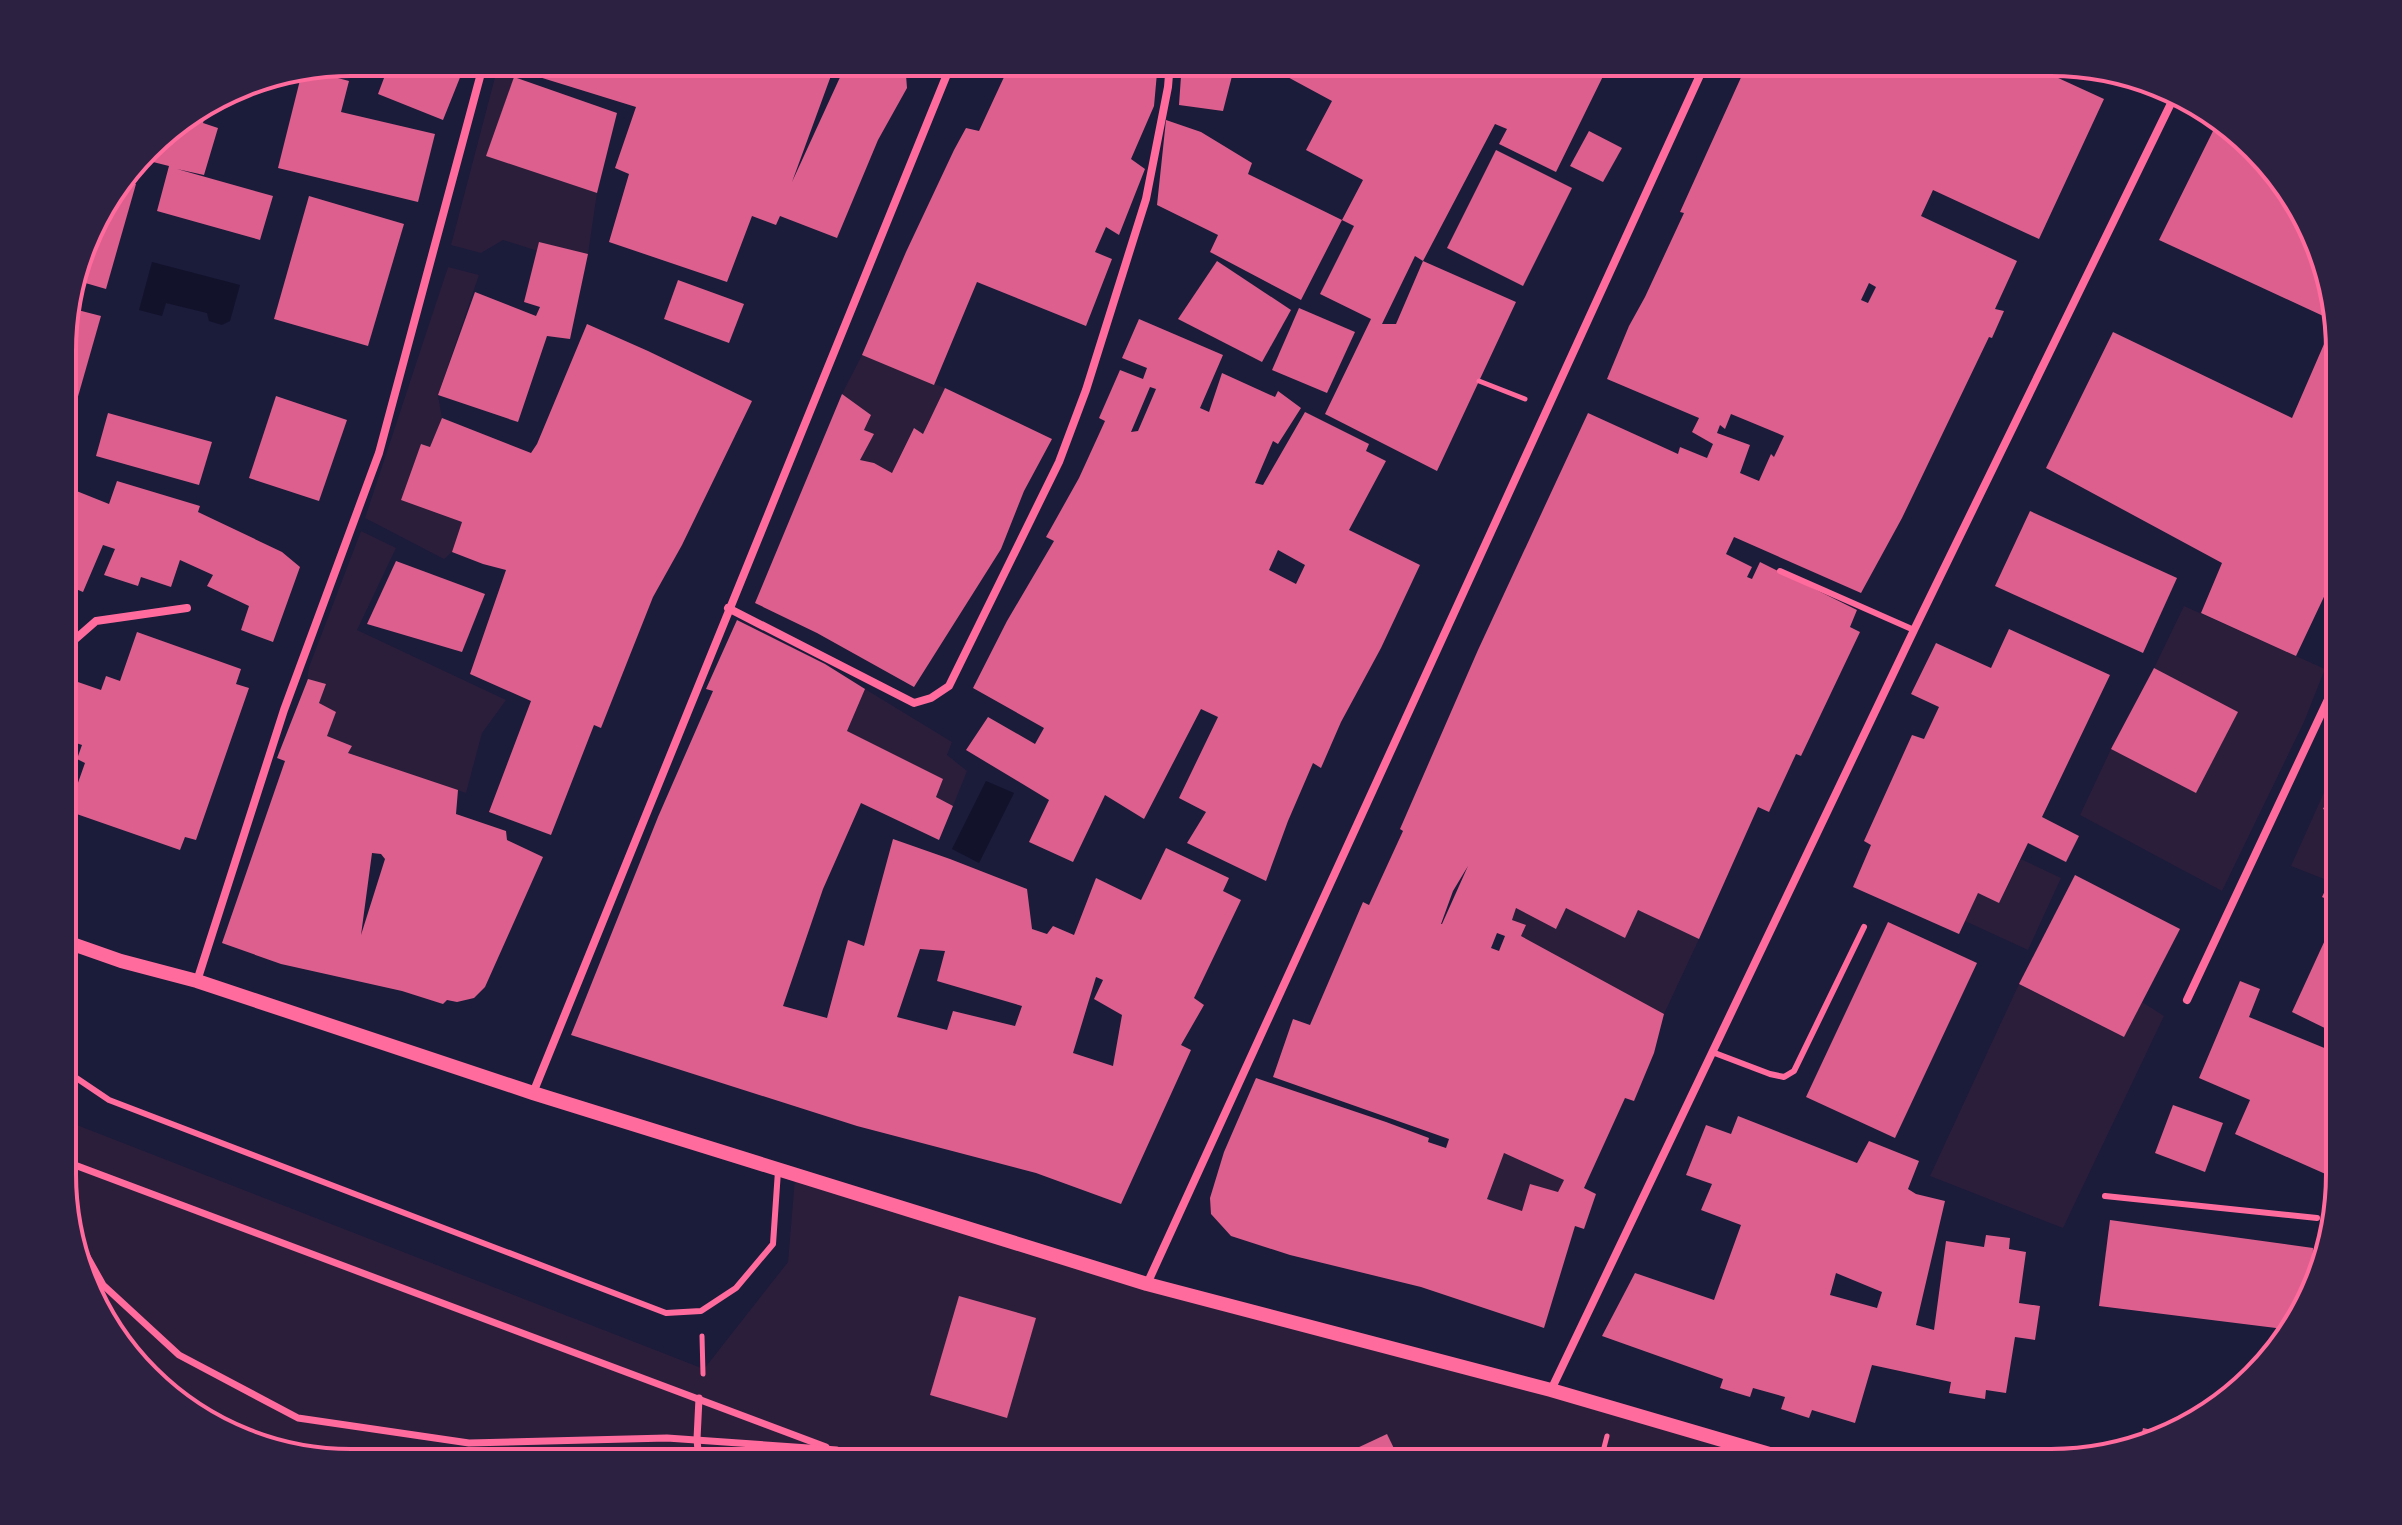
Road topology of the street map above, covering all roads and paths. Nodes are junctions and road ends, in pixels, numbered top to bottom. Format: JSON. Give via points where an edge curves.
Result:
{"nodes":[{"id":1,"x":1700,"y":76,"type":"edge"},
{"id":2,"x":480,"y":77,"type":"edge"},
{"id":3,"x":946,"y":77,"type":"edge"},
{"id":4,"x":1169,"y":77,"type":"edge"},
{"id":5,"x":2171,"y":103,"type":"edge"},
{"id":6,"x":1479,"y":381,"type":"dead end"},
{"id":7,"x":1549,"y":408,"type":"junction"},
{"id":8,"x":1780,"y":571,"type":"dead end"},
{"id":9,"x":187,"y":608,"type":"dead end"},
{"id":10,"x":728,"y":608,"type":"junction"},
{"id":11,"x":1914,"y":630,"type":"junction"},
{"id":12,"x":76,"y":638,"type":"edge"},
{"id":13,"x":2325,"y":706,"type":"edge"},
{"id":14,"x":1864,"y":927,"type":"dead end"},
{"id":15,"x":76,"y":947,"type":"edge"},
{"id":16,"x":197,"y":981,"type":"junction"},
{"id":17,"x":2187,"y":1000,"type":"dead end"},
{"id":18,"x":1712,"y":1052,"type":"junction"},
{"id":19,"x":76,"y":1078,"type":"edge"},
{"id":20,"x":533,"y":1093,"type":"junction"},
{"id":21,"x":76,"y":1165,"type":"edge"},
{"id":22,"x":778,"y":1168,"type":"junction"},
{"id":23,"x":2105,"y":1196,"type":"dead end"},
{"id":24,"x":2317,"y":1218,"type":"dead end"},
{"id":25,"x":92,"y":1265,"type":"edge"},
{"id":26,"x":1147,"y":1284,"type":"junction"},
{"id":27,"x":701,"y":1311,"type":"junction"},
{"id":28,"x":1551,"y":1390,"type":"junction"},
{"id":29,"x":699,"y":1398,"type":"junction"},
{"id":30,"x":697,"y":1439,"type":"junction"},
{"id":31,"x":1750,"y":1448,"type":"edge"},
{"id":32,"x":698,"y":1449,"type":"edge"},
{"id":33,"x":821,"y":1449,"type":"edge"},
{"id":34,"x":834,"y":1449,"type":"edge"}],
"edges":[{"from":1,"to":7,"type":"street"},
{"from":2,"to":16,"type":"street","via":[[379,453],[284,710]]},
{"from":3,"to":10,"type":"street"},
{"from":4,"to":10,"type":"street","via":[[1146,199],[1086,390],[1059,462],[949,686],[914,703]]},
{"from":5,"to":11,"type":"street"},
{"from":6,"to":7,"type":"path"},
{"from":7,"to":26,"type":"street"},
{"from":8,"to":11,"type":"lane"},
{"from":9,"to":12,"type":"street","via":[[96,621]]},
{"from":10,"to":20,"type":"street"},
{"from":11,"to":18,"type":"street"},
{"from":13,"to":17,"type":"street"},
{"from":14,"to":18,"type":"lane","via":[[1794,1071],[1784,1077],[1770,1074]]},
{"from":15,"to":16,"type":"street"},
{"from":16,"to":20,"type":"street"},
{"from":18,"to":28,"type":"street"},
{"from":19,"to":27,"type":"lane","via":[[109,1100],[666,1313]]},
{"from":20,"to":22,"type":"street"},
{"from":21,"to":29,"type":"street"},
{"from":22,"to":26,"type":"street"},
{"from":22,"to":27,"type":"lane","via":[[773,1244],[736,1288]]},
{"from":23,"to":24,"type":"lane"},
{"from":25,"to":30,"type":"street","via":[[103,1285],[179,1355],[298,1418],[469,1443]]},
{"from":26,"to":28,"type":"street"},
{"from":27,"to":29,"type":"path","via":[[704,1369]]},
{"from":28,"to":31,"type":"street"},
{"from":29,"to":30,"type":"street"},
{"from":29,"to":34,"type":"street"},
{"from":30,"to":32,"type":"street"},
{"from":30,"to":33,"type":"street"}]}
